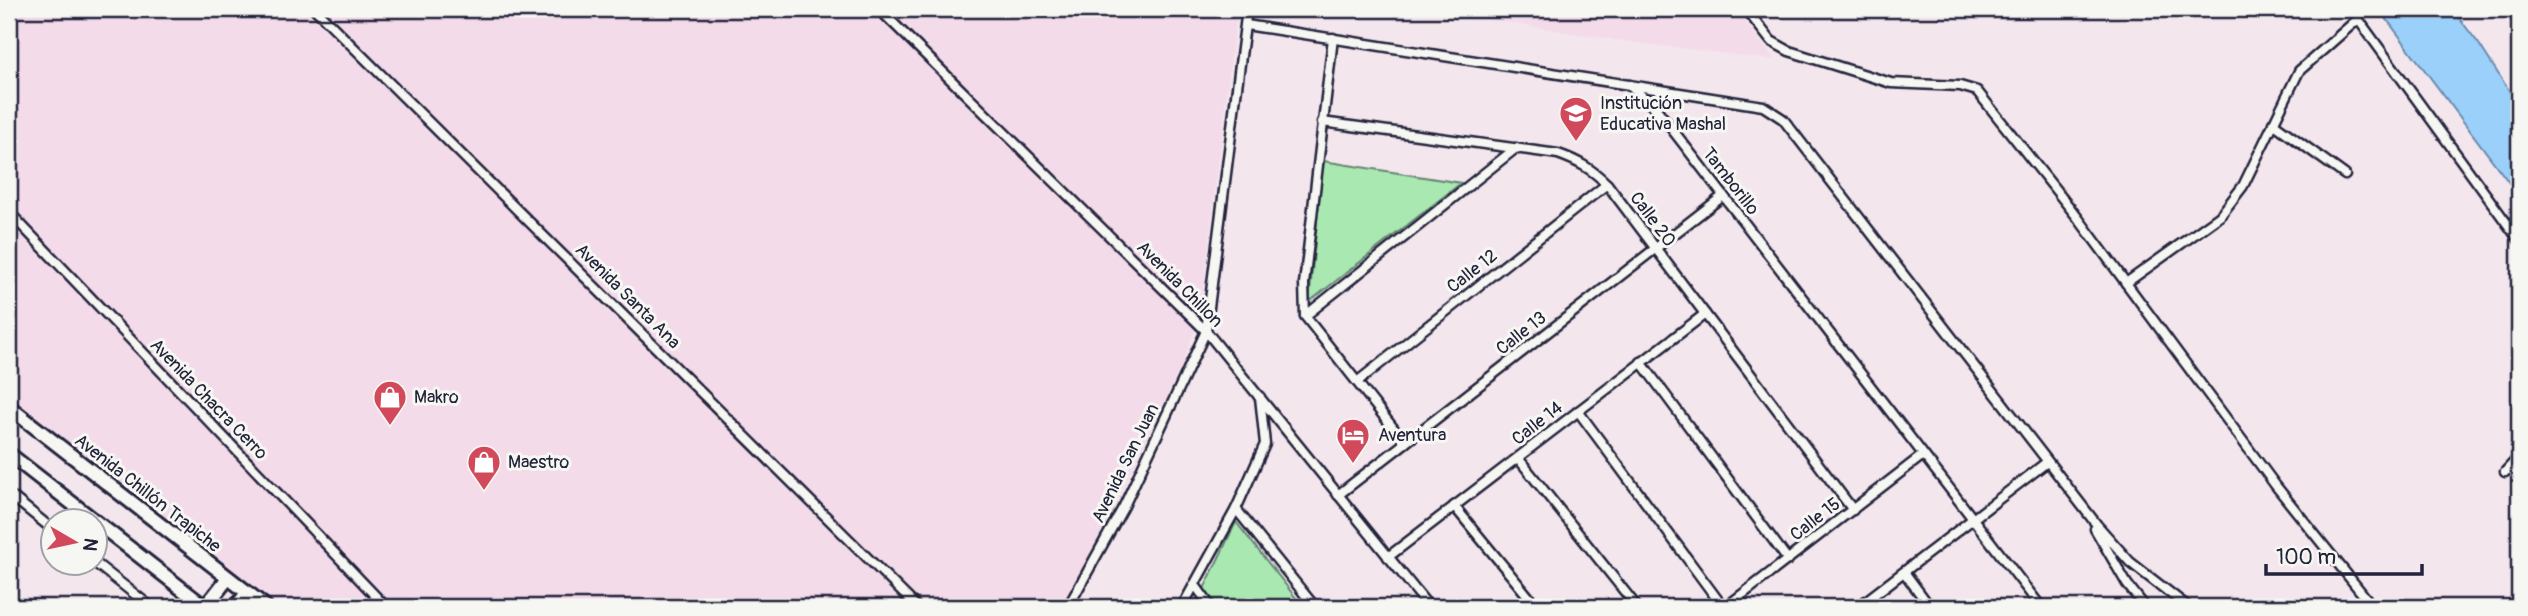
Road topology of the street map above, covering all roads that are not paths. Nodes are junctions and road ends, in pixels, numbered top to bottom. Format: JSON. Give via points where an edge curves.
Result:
{"nodes":[{"id":1,"x":316,"y":9,"type":"edge"},
{"id":2,"x":879,"y":9,"type":"edge"},
{"id":3,"x":1247,"y":9,"type":"edge"},
{"id":4,"x":1746,"y":9,"type":"edge"},
{"id":5,"x":2510,"y":9,"type":"edge"},
{"id":6,"x":2519,"y":21,"type":"edge"},
{"id":7,"x":1246,"y":24,"type":"junction"},
{"id":8,"x":1333,"y":38,"type":"junction"},
{"id":9,"x":1630,"y":85,"type":"junction"},
{"id":10,"x":1322,"y":122,"type":"junction"},
{"id":11,"x":2273,"y":123,"type":"junction"},
{"id":12,"x":1516,"y":148,"type":"junction"},
{"id":13,"x":2345,"y":175,"type":"dead end"},
{"id":14,"x":1607,"y":184,"type":"junction"},
{"id":15,"x":1723,"y":196,"type":"junction"},
{"id":16,"x":9,"y":212,"type":"edge"},
{"id":17,"x":2519,"y":240,"type":"edge"},
{"id":18,"x":1656,"y":249,"type":"junction"},
{"id":19,"x":2126,"y":282,"type":"junction"},
{"id":20,"x":1705,"y":314,"type":"junction"},
{"id":21,"x":1305,"y":316,"type":"junction"},
{"id":22,"x":1206,"y":331,"type":"junction"},
{"id":23,"x":1642,"y":362,"type":"junction"},
{"id":24,"x":1357,"y":382,"type":"junction"},
{"id":25,"x":1260,"y":397,"type":"junction"},
{"id":26,"x":9,"y":407,"type":"edge"},
{"id":27,"x":1578,"y":411,"type":"junction"},
{"id":28,"x":1405,"y":443,"type":"junction"},
{"id":29,"x":9,"y":454,"type":"edge"},
{"id":30,"x":1923,"y":455,"type":"junction"},
{"id":31,"x":2519,"y":457,"type":"edge"},
{"id":32,"x":1518,"y":458,"type":"junction"},
{"id":33,"x":2047,"y":462,"type":"junction"},
{"id":34,"x":2505,"y":472,"type":"dead end"},
{"id":35,"x":9,"y":494,"type":"edge"},
{"id":36,"x":1338,"y":495,"type":"junction"},
{"id":37,"x":1454,"y":506,"type":"junction"},
{"id":38,"x":2083,"y":508,"type":"junction"},
{"id":39,"x":1236,"y":509,"type":"junction"},
{"id":40,"x":1853,"y":510,"type":"junction"},
{"id":41,"x":38,"y":518,"type":"edge"},
{"id":42,"x":1973,"y":519,"type":"junction"},
{"id":43,"x":1388,"y":557,"type":"junction"},
{"id":44,"x":1788,"y":560,"type":"junction"},
{"id":45,"x":1904,"y":572,"type":"junction"},
{"id":46,"x":108,"y":573,"type":"edge"},
{"id":47,"x":228,"y":578,"type":"junction"},
{"id":48,"x":1195,"y":585,"type":"junction"},
{"id":49,"x":247,"y":593,"type":"junction"},
{"id":50,"x":150,"y":607,"type":"edge"},
{"id":51,"x":205,"y":607,"type":"edge"},
{"id":52,"x":236,"y":607,"type":"edge"},
{"id":53,"x":266,"y":607,"type":"edge"},
{"id":54,"x":386,"y":607,"type":"edge"},
{"id":55,"x":917,"y":607,"type":"edge"},
{"id":56,"x":1068,"y":607,"type":"edge"},
{"id":57,"x":1182,"y":607,"type":"edge"},
{"id":58,"x":1211,"y":607,"type":"edge"},
{"id":59,"x":1315,"y":607,"type":"edge"},
{"id":60,"x":1429,"y":607,"type":"edge"},
{"id":61,"x":1537,"y":607,"type":"edge"},
{"id":62,"x":1637,"y":607,"type":"edge"},
{"id":63,"x":1725,"y":607,"type":"edge"},
{"id":64,"x":1858,"y":607,"type":"edge"},
{"id":65,"x":1930,"y":607,"type":"edge"},
{"id":66,"x":2041,"y":607,"type":"edge"},
{"id":67,"x":2145,"y":607,"type":"edge"},
{"id":68,"x":2186,"y":607,"type":"edge"},
{"id":69,"x":2373,"y":607,"type":"edge"}],
"edges":[{"from":1,"to":55,"type":"street","name":"Avenida Santa Ana"},
{"from":2,"to":22,"type":"street","name":"Avenida Chillon"},
{"from":3,"to":7,"type":"street","name":"Avenida San Juan"},
{"from":4,"to":19,"type":"street","via":[[1771,41],[1789,51],[1891,83],[1977,91]]},
{"from":5,"to":6,"type":"street"},
{"from":7,"to":8,"type":"street"},
{"from":7,"to":22,"type":"street","name":"Avenida San Juan"},
{"from":8,"to":9,"type":"street"},
{"from":8,"to":10,"type":"street"},
{"from":9,"to":15,"type":"street","name":"Tamborillo","via":[[1658,111]]},
{"from":9,"to":33,"type":"street","via":[[1763,106],[1783,119]]},
{"from":10,"to":12,"type":"street","name":"Calle 20"},
{"from":10,"to":21,"type":"street","via":[[1304,284]]},
{"from":11,"to":13,"type":"street"},
{"from":11,"to":17,"type":"street","via":[[2299,71],[2358,19]]},
{"from":11,"to":19,"type":"street","via":[[2244,186],[2220,216]]},
{"from":12,"to":14,"type":"street","name":"Calle 20","via":[[1581,162]]},
{"from":12,"to":21,"type":"street"},
{"from":14,"to":18,"type":"street","name":"Calle 20"},
{"from":14,"to":24,"type":"street","name":"Calle 12"},
{"from":15,"to":18,"type":"street","name":"Calle 13"},
{"from":15,"to":30,"type":"street","name":"Tamborillo"},
{"from":16,"to":54,"type":"street","name":"Avenida Chacra Cerro"},
{"from":18,"to":20,"type":"street","name":"Calle 20"},
{"from":18,"to":28,"type":"street","name":"Calle 13"},
{"from":19,"to":69,"type":"street","via":[[2276,486]]},
{"from":20,"to":23,"type":"street","name":"Calle 14"},
{"from":20,"to":40,"type":"street","name":"Calle 20"},
{"from":21,"to":24,"type":"street"},
{"from":22,"to":25,"type":"street","name":"Avenida Chillon"},
{"from":22,"to":56,"type":"street","name":"Avenida San Juan","via":[[1124,506]]},
{"from":23,"to":27,"type":"street","name":"Calle 14"},
{"from":23,"to":44,"type":"street"},
{"from":24,"to":28,"type":"street"},
{"from":25,"to":36,"type":"street","name":"Avenida Chillon"},
{"from":25,"to":39,"type":"street","via":[[1265,444]]},
{"from":26,"to":47,"type":"main road","name":"Avenida Chillón Trapiche"},
{"from":27,"to":32,"type":"street","name":"Calle 14"},
{"from":27,"to":63,"type":"street"},
{"from":28,"to":36,"type":"street","name":"Calle 13"},
{"from":29,"to":51,"type":"main road"},
{"from":30,"to":40,"type":"street","name":"Calle 15"},
{"from":30,"to":42,"type":"street","name":"Tamborillo"},
{"from":31,"to":34,"type":"street"},
{"from":32,"to":37,"type":"street","name":"Calle 14"},
{"from":32,"to":62,"type":"street"},
{"from":33,"to":38,"type":"street"},
{"from":33,"to":42,"type":"street"},
{"from":35,"to":41,"type":"street"},
{"from":36,"to":43,"type":"street","name":"Avenida Chillon"},
{"from":37,"to":43,"type":"street","name":"Calle 14"},
{"from":37,"to":61,"type":"street"},
{"from":38,"to":67,"type":"street"},
{"from":38,"to":68,"type":"street","via":[[2130,562]]},
{"from":39,"to":48,"type":"street"},
{"from":39,"to":59,"type":"street"},
{"from":40,"to":44,"type":"street","name":"Calle 15"},
{"from":42,"to":45,"type":"street"},
{"from":42,"to":66,"type":"street","name":"Tamborillo"},
{"from":43,"to":60,"type":"street","name":"Avenida Chillon"},
{"from":44,"to":63,"type":"street","name":"Calle 15"},
{"from":45,"to":64,"type":"street"},
{"from":45,"to":65,"type":"street"},
{"from":46,"to":50,"type":"street"},
{"from":47,"to":49,"type":"main road","name":"Avenida Chillón Trapiche"},
{"from":47,"to":51,"type":"main road"},
{"from":48,"to":57,"type":"street"},
{"from":48,"to":58,"type":"street"},
{"from":49,"to":52,"type":"main road"},
{"from":49,"to":53,"type":"main road","name":"Avenida Chillón Trapiche"}]}
